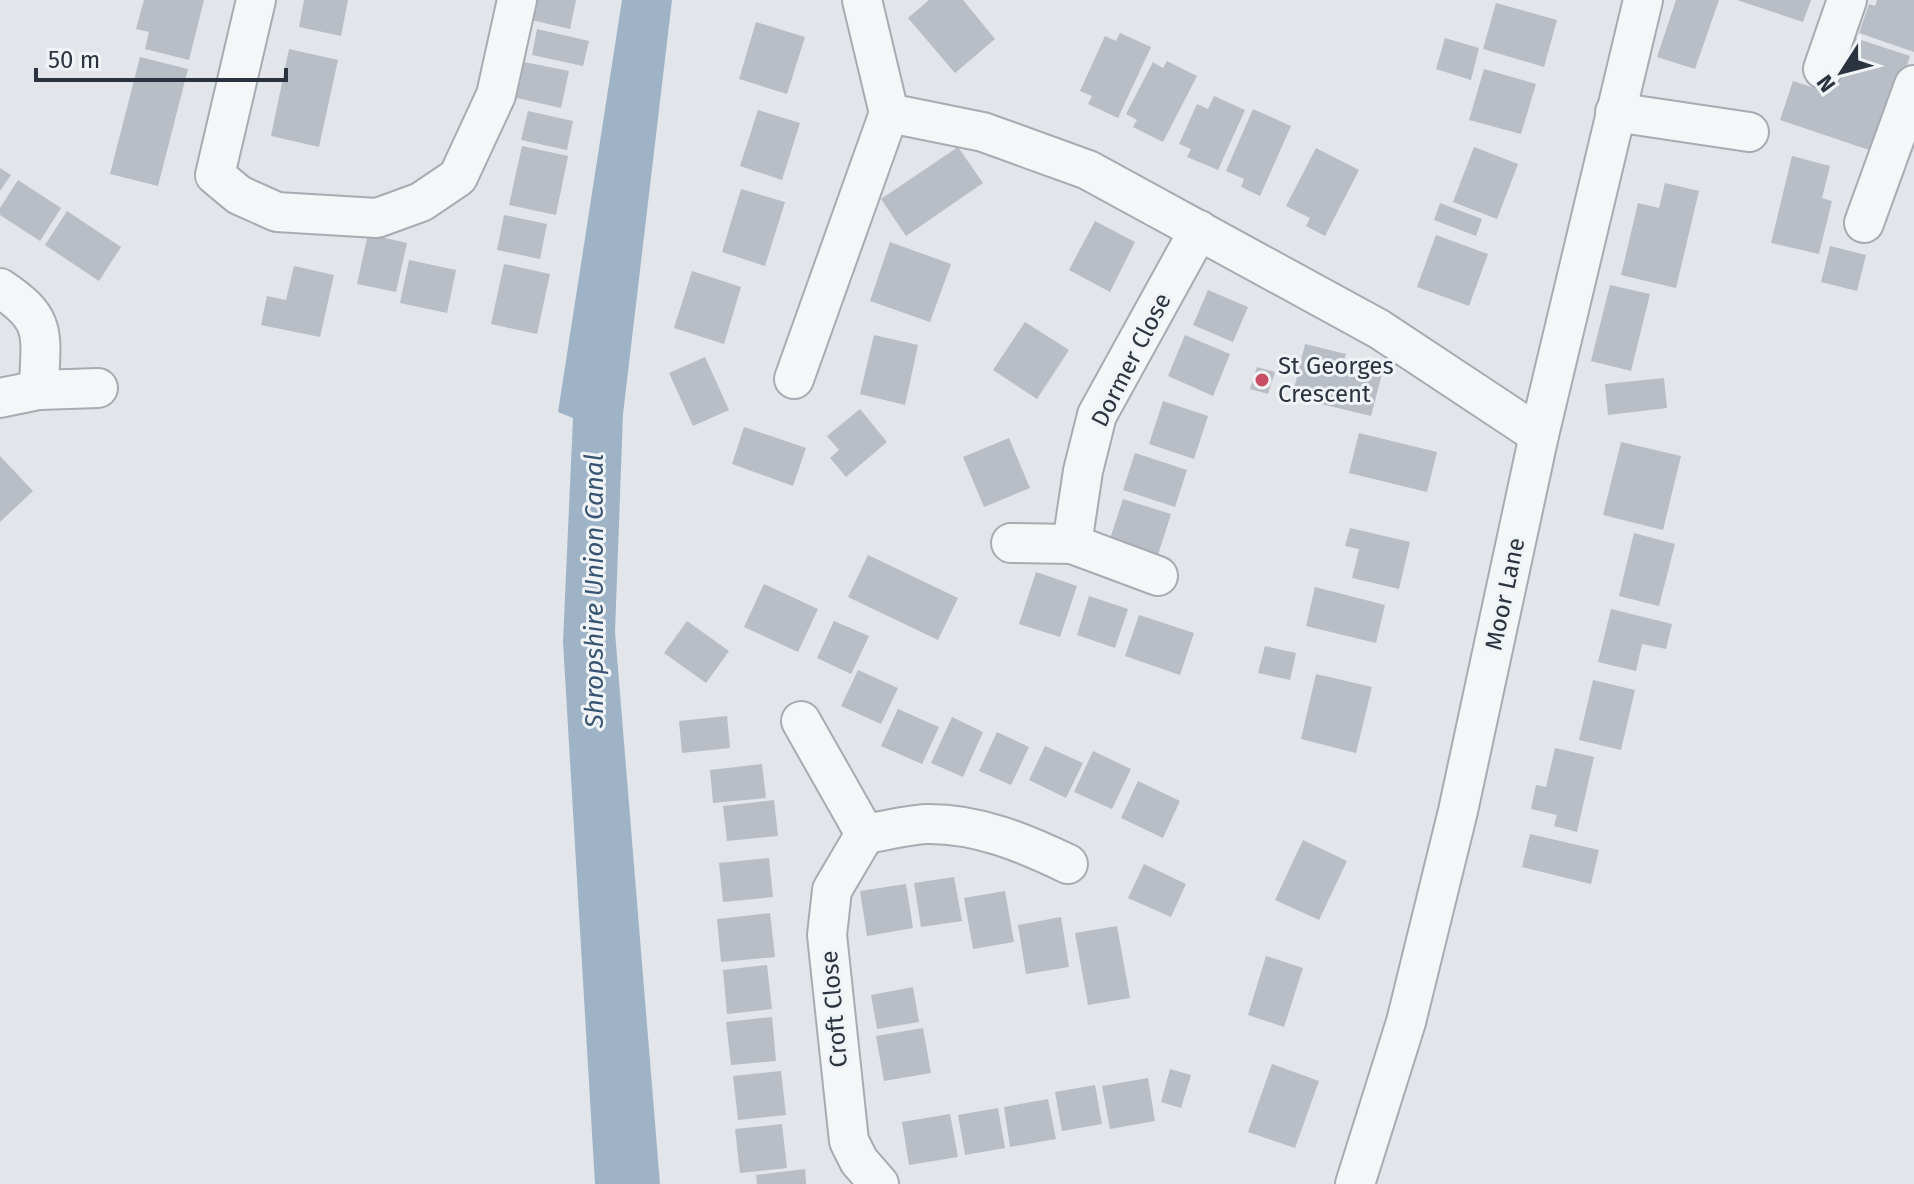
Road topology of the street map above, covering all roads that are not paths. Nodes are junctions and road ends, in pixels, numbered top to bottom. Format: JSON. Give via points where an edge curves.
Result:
{"nodes":[{"id":1,"x":256,"y":0,"type":"edge"},
{"id":2,"x":517,"y":0,"type":"edge"},
{"id":3,"x":862,"y":0,"type":"edge"},
{"id":4,"x":1643,"y":0,"type":"edge"},
{"id":5,"x":1847,"y":0,"type":"edge"},
{"id":6,"x":1823,"y":69,"type":"dead end"},
{"id":7,"x":1914,"y":85,"type":"edge"},
{"id":8,"x":1615,"y":112,"type":"junction"},
{"id":9,"x":889,"y":113,"type":"junction"},
{"id":10,"x":1749,"y":132,"type":"dead end"},
{"id":11,"x":1864,"y":223,"type":"dead end"},
{"id":12,"x":1199,"y":230,"type":"junction"},
{"id":13,"x":0,"y":288,"type":"edge"},
{"id":14,"x":794,"y":379,"type":"dead end"},
{"id":15,"x":98,"y":388,"type":"dead end"},
{"id":16,"x":39,"y":390,"type":"junction"},
{"id":17,"x":0,"y":398,"type":"edge"},
{"id":18,"x":1539,"y":435,"type":"junction"},
{"id":19,"x":1011,"y":543,"type":"dead end"},
{"id":20,"x":1072,"y":544,"type":"junction"},
{"id":21,"x":1158,"y":576,"type":"dead end"},
{"id":22,"x":801,"y":721,"type":"dead end"},
{"id":23,"x":865,"y":834,"type":"junction"},
{"id":24,"x":1068,"y":864,"type":"dead end"},
{"id":25,"x":879,"y":1184,"type":"edge"},
{"id":26,"x":1355,"y":1184,"type":"edge"}],
"edges":[{"from":1,"to":2,"type":"street","via":[[215,175],[239,195],[277,212],[377,218],[421,202],[458,177],[496,95]]},
{"from":3,"to":9,"type":"street"},
{"from":4,"to":8,"type":"street","name":"Moor Lane"},
{"from":5,"to":6,"type":"street"},
{"from":7,"to":11,"type":"street"},
{"from":8,"to":10,"type":"street"},
{"from":8,"to":18,"type":"street","name":"Moor Lane"},
{"from":9,"to":12,"type":"street","via":[[983,132],[1088,170]]},
{"from":9,"to":14,"type":"street"},
{"from":12,"to":18,"type":"street","via":[[1379,329]]},
{"from":12,"to":20,"type":"street","name":"Dormer Close","via":[[1097,415]]},
{"from":13,"to":16,"type":"street","via":[[27,306],[40,327]]},
{"from":15,"to":16,"type":"street"},
{"from":16,"to":17,"type":"street"},
{"from":18,"to":26,"type":"street","name":"Moor Lane","via":[[1458,811],[1406,1022]]},
{"from":19,"to":20,"type":"street"},
{"from":20,"to":21,"type":"street"},
{"from":22,"to":23,"type":"street"},
{"from":23,"to":24,"type":"street","via":[[926,824],[977,829]]},
{"from":23,"to":25,"type":"street","name":"Croft Close","via":[[832,890],[827,935],[849,1141]]}]}
